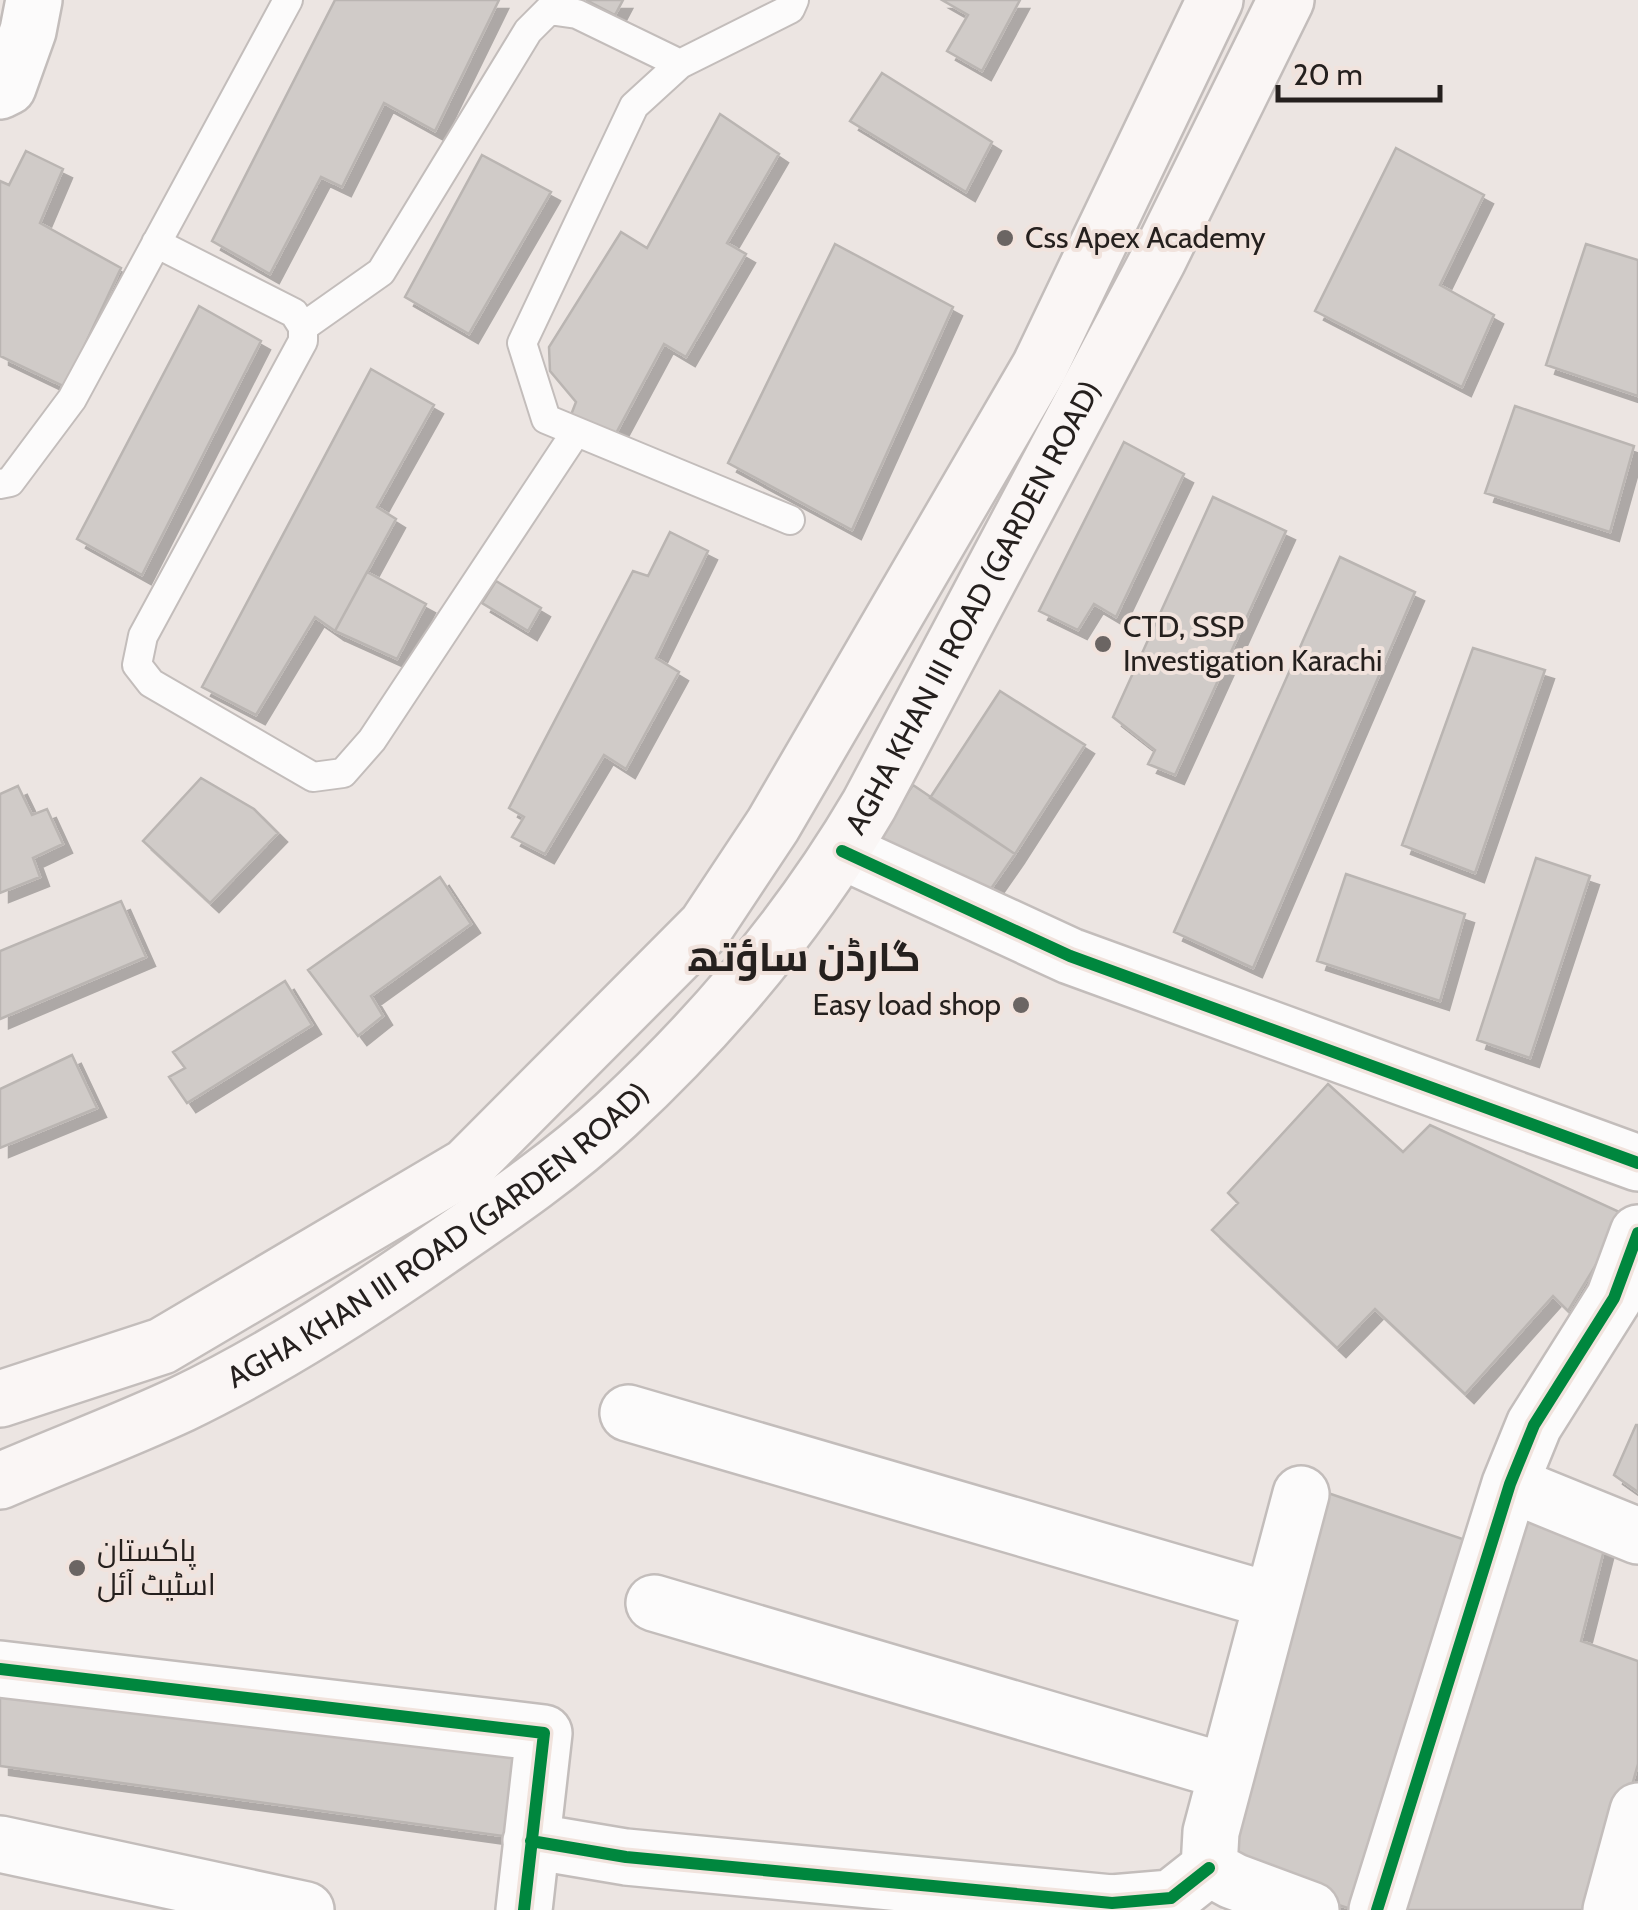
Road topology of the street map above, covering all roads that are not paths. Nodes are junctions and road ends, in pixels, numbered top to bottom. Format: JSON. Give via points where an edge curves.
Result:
{"nodes":[{"id":1,"x":34,"y":0,"type":"edge"},
{"id":2,"x":288,"y":0,"type":"edge"},
{"id":3,"x":794,"y":0,"type":"edge"},
{"id":4,"x":1215,"y":0,"type":"edge"},
{"id":5,"x":1286,"y":0,"type":"edge"},
{"id":6,"x":680,"y":64,"type":"junction"},
{"id":7,"x":0,"y":91,"type":"edge"},
{"id":8,"x":156,"y":243,"type":"junction"},
{"id":9,"x":304,"y":327,"type":"junction"},
{"id":10,"x":576,"y":432,"type":"junction"},
{"id":11,"x":0,"y":484,"type":"edge"},
{"id":12,"x":790,"y":520,"type":"dead end"},
{"id":13,"x":842,"y":851,"type":"junction"},
{"id":14,"x":1638,"y":1163,"type":"edge"},
{"id":15,"x":1638,"y":1232,"type":"edge"},
{"id":16,"x":0,"y":1399,"type":"edge"},
{"id":17,"x":628,"y":1413,"type":"dead end"},
{"id":18,"x":0,"y":1481,"type":"edge"},
{"id":19,"x":1510,"y":1484,"type":"junction"},
{"id":20,"x":1301,"y":1494,"type":"dead end"},
{"id":21,"x":1638,"y":1536,"type":"edge"},
{"id":22,"x":1272,"y":1601,"type":"junction"},
{"id":23,"x":654,"y":1603,"type":"dead end"},
{"id":24,"x":0,"y":1670,"type":"edge"},
{"id":25,"x":1227,"y":1772,"type":"junction"},
{"id":26,"x":1638,"y":1811,"type":"edge"},
{"id":27,"x":532,"y":1841,"type":"junction"},
{"id":28,"x":0,"y":1844,"type":"edge"},
{"id":29,"x":1183,"y":1892,"type":"edge"},
{"id":30,"x":306,"y":1910,"type":"edge"},
{"id":31,"x":524,"y":1910,"type":"edge"},
{"id":32,"x":1310,"y":1910,"type":"edge"},
{"id":33,"x":1377,"y":1910,"type":"edge"},
{"id":34,"x":1610,"y":1910,"type":"edge"}],
"edges":[{"from":1,"to":7,"type":"street","via":[[8,86]]},
{"from":2,"to":8,"type":"lane"},
{"from":3,"to":6,"type":"lane","via":[[790,9]]},
{"from":4,"to":16,"type":"main road","name":"AGHA KHAN III ROAD (GARDEN ROAD)","via":[[1040,366],[773,825],[706,926],[467,1166],[162,1346]]},
{"from":5,"to":13,"type":"main road","name":"AGHA KHAN III ROAD (GARDEN ROAD)","via":[[1132,310]]},
{"from":6,"to":9,"type":"lane","via":[[577,14],[549,10],[528,31],[382,272]]},
{"from":6,"to":10,"type":"lane","via":[[634,106],[522,343],[546,419]]},
{"from":8,"to":9,"type":"lane","via":[[294,314]]},
{"from":8,"to":11,"type":"lane","via":[[72,399],[10,482]]},
{"from":9,"to":10,"type":"lane","via":[[303,341],[143,636],[136,665],[151,683],[313,777],[342,773],[372,740]]},
{"from":10,"to":12,"type":"lane"},
{"from":13,"to":14,"type":"street","via":[[1070,956]]},
{"from":13,"to":18,"type":"main road","name":"AGHA KHAN III ROAD (GARDEN ROAD)","via":[[772,947],[698,1030],[615,1116],[506,1203],[290,1346],[182,1404]]},
{"from":15,"to":19,"type":"street","via":[[1614,1298],[1534,1425]]},
{"from":17,"to":22,"type":"street"},
{"from":19,"to":21,"type":"street"},
{"from":19,"to":33,"type":"street"},
{"from":20,"to":22,"type":"street"},
{"from":22,"to":25,"type":"street"},
{"from":23,"to":25,"type":"street"},
{"from":24,"to":27,"type":"street","via":[[544,1733]]},
{"from":25,"to":29,"type":"street","via":[[1211,1832]]},
{"from":26,"to":34,"type":"street"},
{"from":27,"to":29,"type":"street","via":[[626,1858],[1112,1903]]},
{"from":27,"to":31,"type":"street"},
{"from":28,"to":30,"type":"street"},
{"from":29,"to":32,"type":"street","via":[[1233,1881]]}]}
